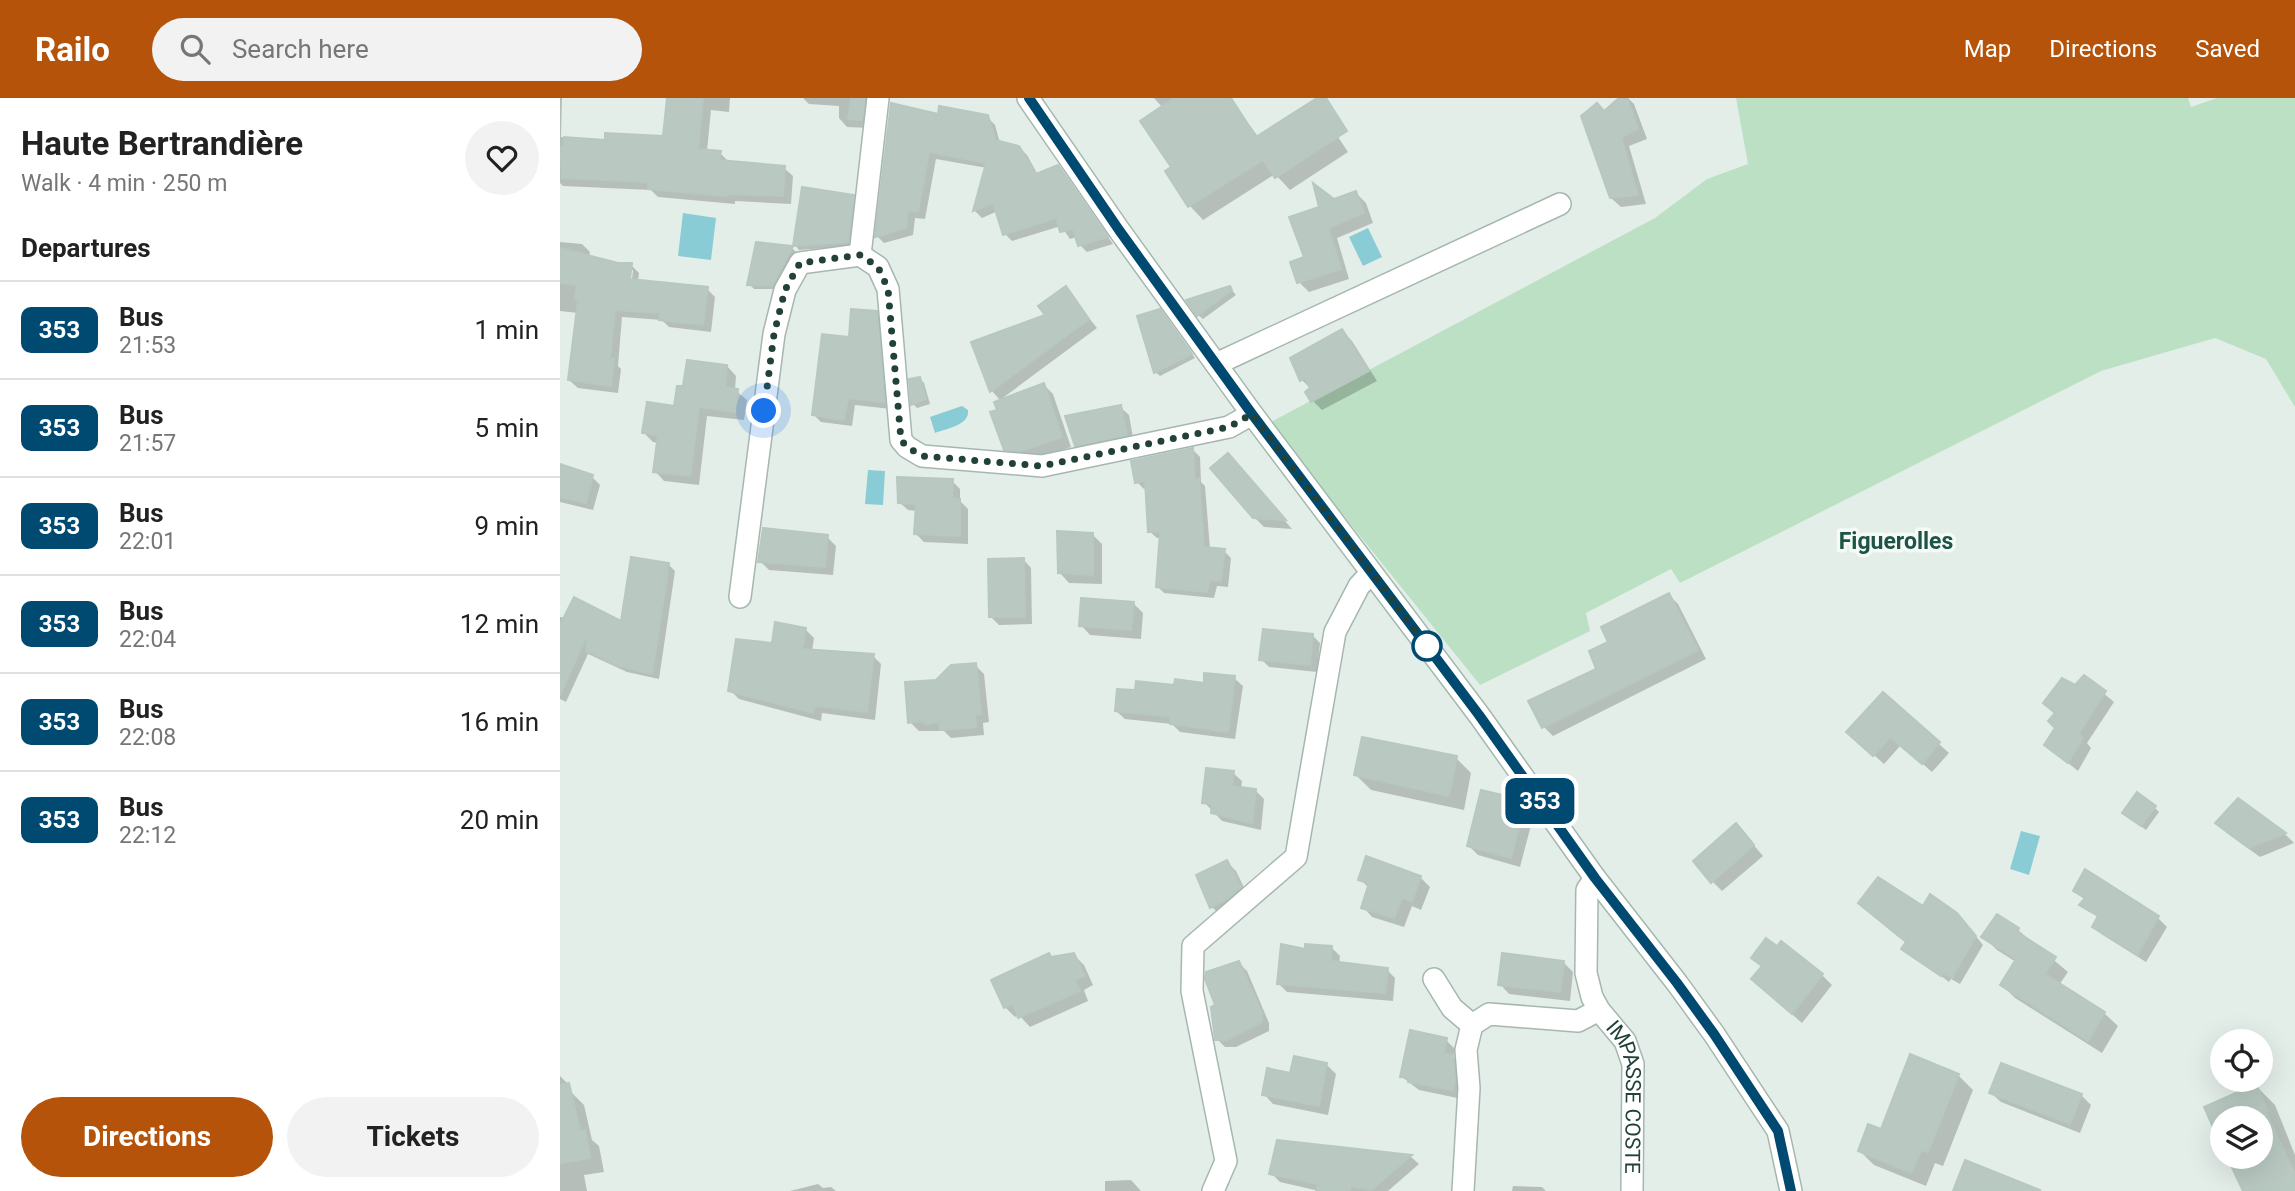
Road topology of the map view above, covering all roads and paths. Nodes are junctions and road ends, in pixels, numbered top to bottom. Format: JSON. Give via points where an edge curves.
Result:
{"nodes":[{"id":1,"x":878,"y":98,"type":"edge"},
{"id":2,"x":1028,"y":98,"type":"edge"},
{"id":3,"x":1560,"y":204,"type":"dead end"},
{"id":4,"x":860,"y":255,"type":"junction"},
{"id":5,"x":1216,"y":364,"type":"junction"},
{"id":6,"x":1252,"y":414,"type":"junction"},
{"id":7,"x":1371,"y":573,"type":"junction"},
{"id":8,"x":740,"y":597,"type":"dead end"},
{"id":9,"x":1595,"y":878,"type":"junction"},
{"id":10,"x":1434,"y":979,"type":"dead end"},
{"id":11,"x":1599,"y":1010,"type":"junction"},
{"id":12,"x":1472,"y":1025,"type":"junction"},
{"id":13,"x":1213,"y":1191,"type":"edge"},
{"id":14,"x":1462,"y":1191,"type":"edge"},
{"id":15,"x":1632,"y":1191,"type":"edge"},
{"id":16,"x":1791,"y":1191,"type":"edge"}],
"edges":[{"from":1,"to":4,"type":"street"},
{"from":2,"to":5,"type":"street"},
{"from":3,"to":5,"type":"street"},
{"from":4,"to":6,"type":"street","via":[[878,267],[888,289],[901,440],[922,456],[1042,466],[1229,427]]},
{"from":4,"to":8,"type":"street","via":[[800,263],[785,290],[774,334]]},
{"from":5,"to":6,"type":"street"},
{"from":6,"to":7,"type":"street"},
{"from":7,"to":9,"type":"street"},
{"from":7,"to":13,"type":"street","via":[[1335,632],[1296,857],[1194,946],[1192,991],[1226,1161]]},
{"from":9,"to":11,"type":"street","name":"IMPASSE COSTE","via":[[1587,890],[1586,972]]},
{"from":9,"to":16,"type":"street","via":[[1677,983],[1778,1131]]},
{"from":10,"to":12,"type":"street","via":[[1452,1008]]},
{"from":11,"to":12,"type":"street","name":"IMPASSE COSTE","via":[[1578,1021],[1489,1014]]},
{"from":11,"to":15,"type":"street","name":"IMPASSE COSTE","via":[[1625,1041],[1633,1064]]},
{"from":12,"to":14,"type":"street","via":[[1466,1050],[1469,1087]]}]}
